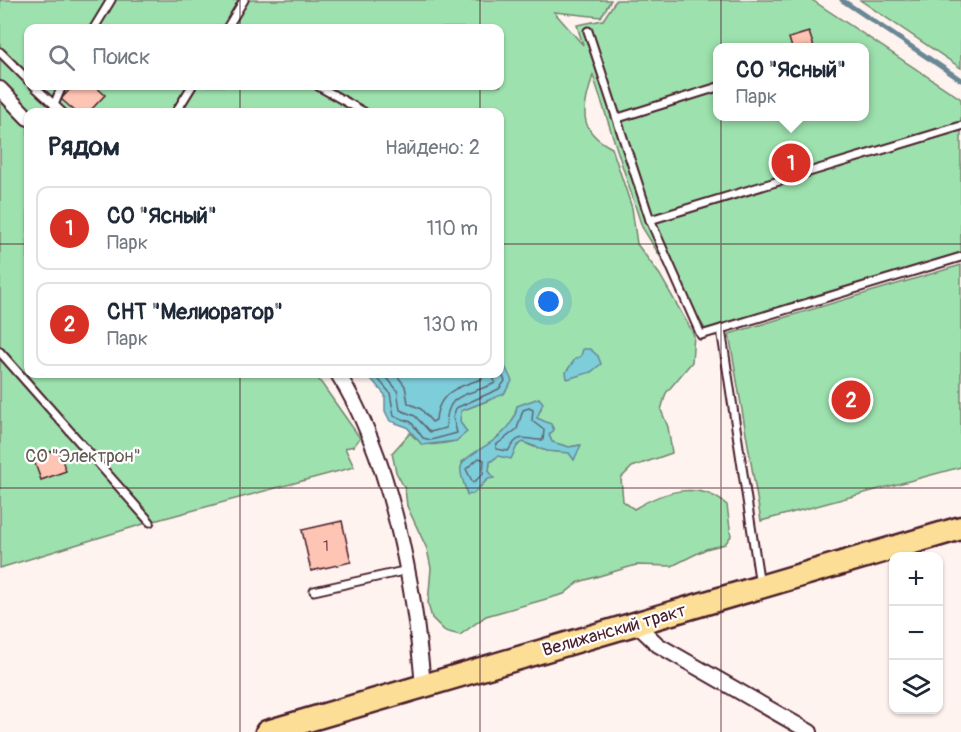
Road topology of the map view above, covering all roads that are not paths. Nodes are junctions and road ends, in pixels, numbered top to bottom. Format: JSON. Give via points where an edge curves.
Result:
{"nodes":[{"id":1,"x":111,"y":0,"type":"edge"},
{"id":2,"x":244,"y":0,"type":"edge"},
{"id":3,"x":96,"y":24,"type":"edge"},
{"id":4,"x":229,"y":24,"type":"edge"},
{"id":5,"x":588,"y":31,"type":"dead end"},
{"id":6,"x":0,"y":52,"type":"edge"},
{"id":7,"x":24,"y":76,"type":"edge"},
{"id":8,"x":713,"y":88,"type":"edge"},
{"id":9,"x":0,"y":89,"type":"edge"},
{"id":10,"x":38,"y":90,"type":"edge"},
{"id":11,"x":60,"y":90,"type":"edge"},
{"id":12,"x":190,"y":90,"type":"edge"},
{"id":13,"x":325,"y":90,"type":"edge"},
{"id":14,"x":54,"y":105,"type":"junction"},
{"id":15,"x":57,"y":108,"type":"edge"},
{"id":16,"x":178,"y":108,"type":"edge"},
{"id":17,"x":357,"y":108,"type":"edge"},
{"id":18,"x":24,"y":114,"type":"edge"},
{"id":19,"x":618,"y":118,"type":"junction"},
{"id":20,"x":961,"y":126,"type":"edge"},
{"id":21,"x":650,"y":220,"type":"junction"},
{"id":22,"x":961,"y":257,"type":"edge"},
{"id":23,"x":721,"y":329,"type":"junction"},
{"id":24,"x":0,"y":352,"type":"edge"},
{"id":25,"x":340,"y":378,"type":"edge"},
{"id":26,"x":150,"y":522,"type":"dead end"},
{"id":27,"x":961,"y":528,"type":"edge"},
{"id":28,"x":408,"y":570,"type":"junction"},
{"id":29,"x":760,"y":587,"type":"junction"},
{"id":30,"x":315,"y":591,"type":"dead end"},
{"id":31,"x":635,"y":623,"type":"junction"},
{"id":32,"x":423,"y":686,"type":"junction"},
{"id":33,"x":267,"y":732,"type":"edge"},
{"id":34,"x":810,"y":732,"type":"edge"}],
"edges":[{"from":1,"to":3,"type":"lane"},
{"from":2,"to":4,"type":"lane"},
{"from":5,"to":19,"type":"lane"},
{"from":6,"to":7,"type":"lane"},
{"from":8,"to":19,"type":"lane"},
{"from":9,"to":18,"type":"street"},
{"from":10,"to":14,"type":"lane"},
{"from":11,"to":14,"type":"lane"},
{"from":12,"to":16,"type":"lane"},
{"from":13,"to":17,"type":"lane"},
{"from":14,"to":15,"type":"lane"},
{"from":19,"to":21,"type":"lane"},
{"from":20,"to":21,"type":"lane"},
{"from":21,"to":23,"type":"lane","via":[[701,335]]},
{"from":22,"to":23,"type":"lane"},
{"from":23,"to":29,"type":"lane"},
{"from":24,"to":26,"type":"lane"},
{"from":25,"to":28,"type":"street","via":[[375,450]]},
{"from":27,"to":29,"type":"main road","name":"Велижанский тракт"},
{"from":28,"to":30,"type":"lane"},
{"from":28,"to":32,"type":"street"},
{"from":29,"to":31,"type":"main road","name":"Велижанский тракт"},
{"from":31,"to":32,"type":"main road","name":"Велижанский тракт"},
{"from":31,"to":34,"type":"street","via":[[658,645]]},
{"from":32,"to":33,"type":"main road","name":"Велижанский тракт"}]}
